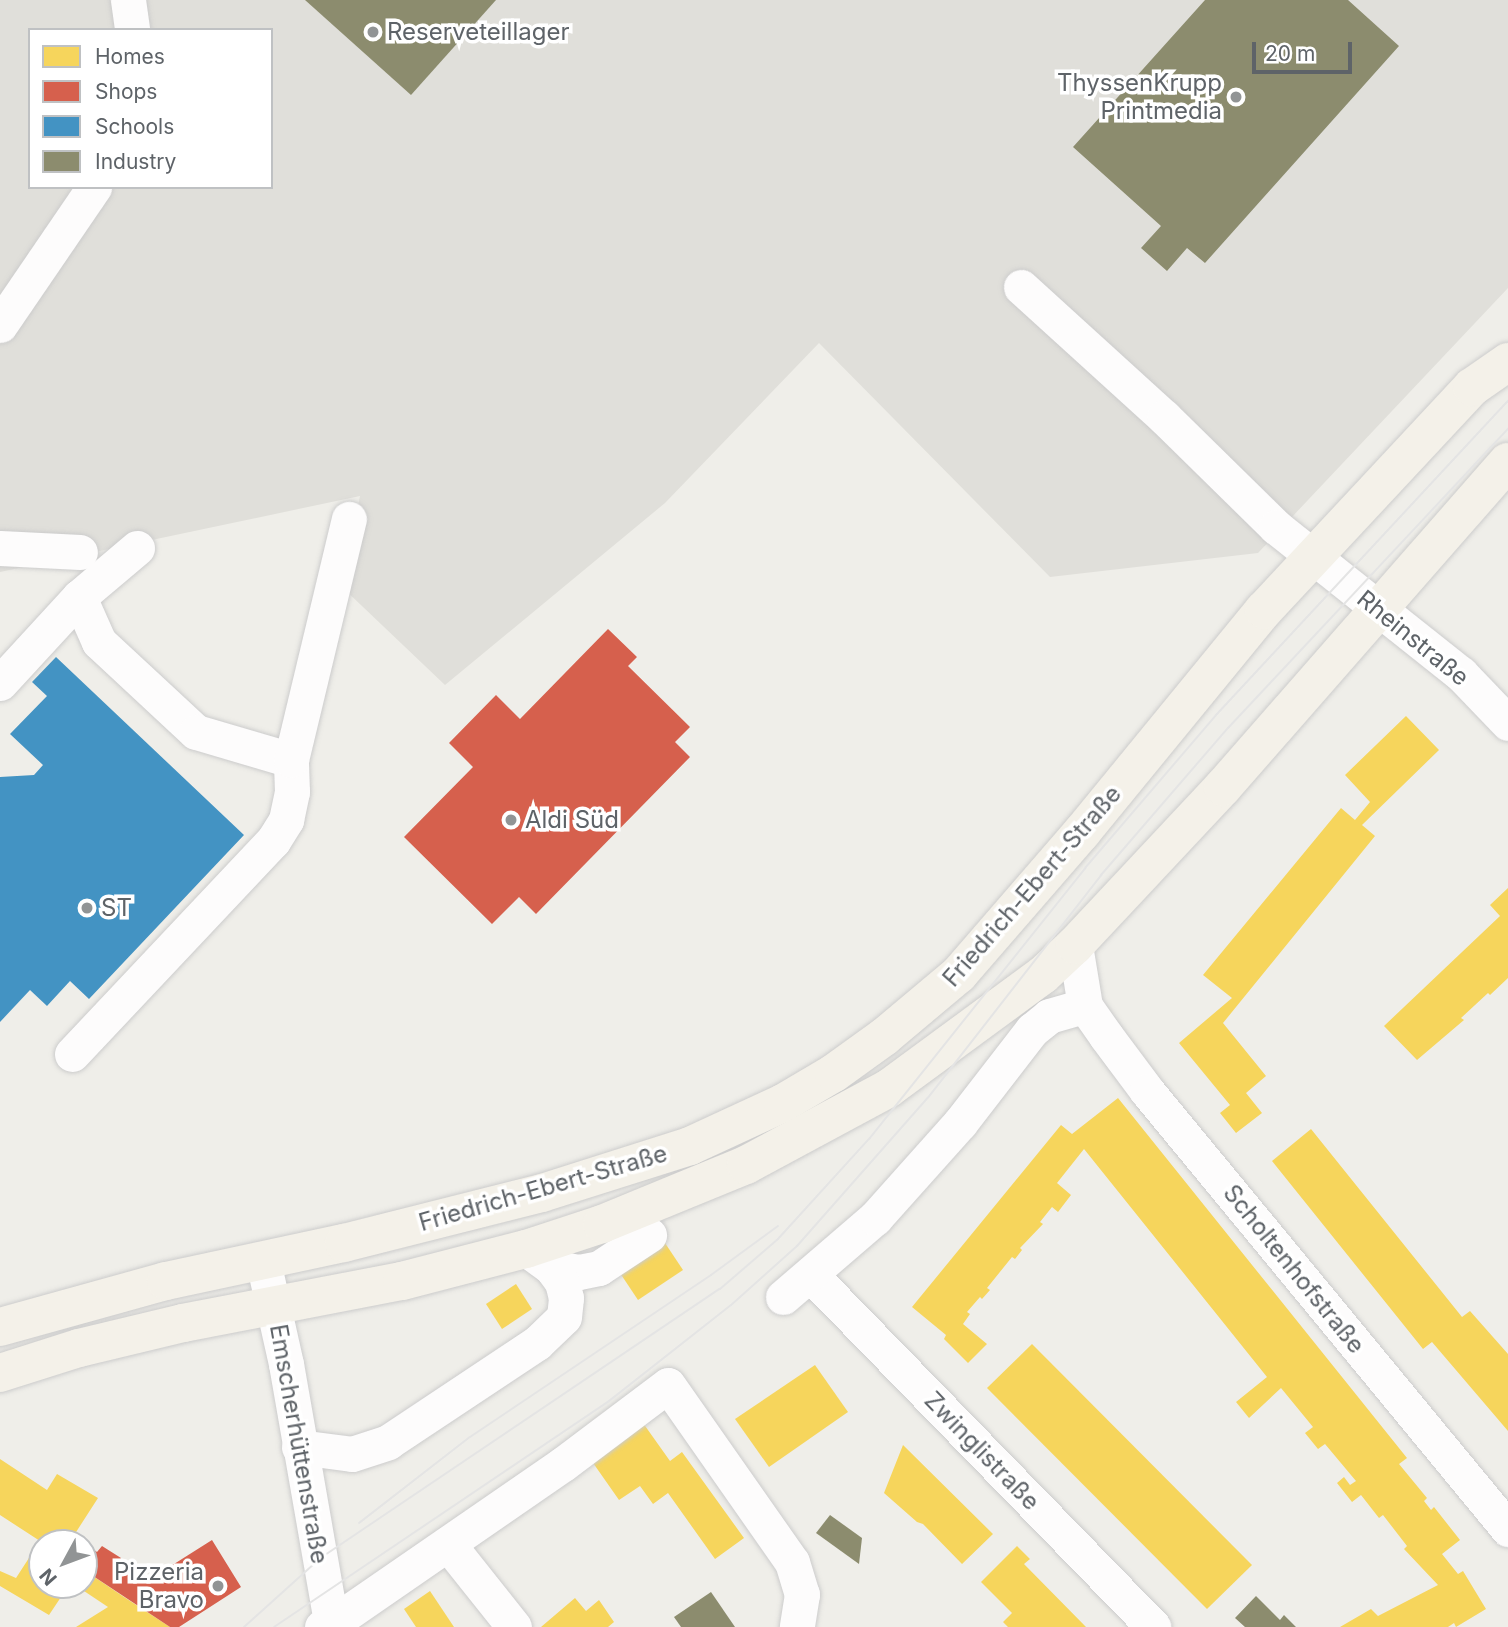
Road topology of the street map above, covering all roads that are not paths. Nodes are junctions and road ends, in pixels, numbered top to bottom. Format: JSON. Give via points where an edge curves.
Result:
{"nodes":[{"id":1,"x":128,"y":0,"type":"edge"},
{"id":2,"x":132,"y":28,"type":"edge"},
{"id":3,"x":93,"y":189,"type":"edge"},
{"id":4,"x":1021,"y":287,"type":"dead end"},
{"id":5,"x":0,"y":325,"type":"edge"},
{"id":6,"x":1508,"y":362,"type":"edge"},
{"id":7,"x":1508,"y":462,"type":"edge"},
{"id":8,"x":349,"y":519,"type":"dead end"},
{"id":9,"x":0,"y":548,"type":"edge"},
{"id":10,"x":137,"y":548,"type":"dead end"},
{"id":11,"x":80,"y":552,"type":"dead end"},
{"id":12,"x":1312,"y":558,"type":"junction"},
{"id":13,"x":79,"y":597,"type":"junction"},
{"id":14,"x":1380,"y":610,"type":"junction"},
{"id":15,"x":6,"y":671,"type":"edge"},
{"id":16,"x":1508,"y":723,"type":"edge"},
{"id":17,"x":290,"y":760,"type":"junction"},
{"id":18,"x":1075,"y":945,"type":"junction"},
{"id":19,"x":1085,"y":1006,"type":"junction"},
{"id":20,"x":72,"y":1054,"type":"dead end"},
{"id":21,"x":649,"y":1235,"type":"dead end"},
{"id":22,"x":538,"y":1258,"type":"junction"},
{"id":23,"x":263,"y":1261,"type":"junction"},
{"id":24,"x":810,"y":1275,"type":"junction"},
{"id":25,"x":783,"y":1297,"type":"dead end"},
{"id":26,"x":274,"y":1307,"type":"junction"},
{"id":27,"x":0,"y":1326,"type":"edge"},
{"id":28,"x":0,"y":1373,"type":"edge"},
{"id":29,"x":299,"y":1447,"type":"junction"},
{"id":30,"x":1508,"y":1529,"type":"edge"},
{"id":31,"x":447,"y":1544,"type":"junction"},
{"id":32,"x":328,"y":1626,"type":"edge"},
{"id":33,"x":514,"y":1627,"type":"edge"},
{"id":34,"x":797,"y":1627,"type":"edge"},
{"id":35,"x":1153,"y":1627,"type":"edge"}],
"edges":[{"from":1,"to":2,"type":"street"},
{"from":3,"to":5,"type":"street"},
{"from":4,"to":12,"type":"street","name":"Rheinstraße"},
{"from":6,"to":12,"type":"main road","name":"Friedrich-Ebert-Straße","via":[[1472,387]]},
{"from":7,"to":14,"type":"main road","name":"Friedrich-Ebert-Straße"},
{"from":8,"to":17,"type":"street"},
{"from":9,"to":11,"type":"street"},
{"from":10,"to":13,"type":"street"},
{"from":12,"to":14,"type":"street","name":"Rheinstraße"},
{"from":12,"to":23,"type":"main road","name":"Friedrich-Ebert-Straße","via":[[959,974],[834,1073],[783,1103],[666,1153],[542,1193]]},
{"from":13,"to":15,"type":"street"},
{"from":13,"to":17,"type":"street","via":[[99,642],[197,733]]},
{"from":14,"to":16,"type":"street","name":"Rheinstraße","via":[[1461,674]]},
{"from":14,"to":18,"type":"main road","name":"Friedrich-Ebert-Straße"},
{"from":17,"to":20,"type":"street","via":[[292,792],[286,820],[273,841]]},
{"from":18,"to":19,"type":"street"},
{"from":18,"to":22,"type":"main road","name":"Friedrich-Ebert-Straße","via":[[1043,975],[890,1088],[747,1165]]},
{"from":19,"to":24,"type":"street","via":[[1049,1016],[1032,1030],[920,1170],[875,1219]]},
{"from":19,"to":30,"type":"street","name":"Scholtenhofstraße","via":[[1147,1091]]},
{"from":21,"to":22,"type":"street","via":[[599,1268],[579,1272]]},
{"from":22,"to":26,"type":"main road","name":"Friedrich-Ebert-Straße"},
{"from":22,"to":29,"type":"street","via":[[562,1282],[566,1298],[564,1317],[537,1342],[388,1441],[352,1454]]},
{"from":23,"to":26,"type":"street","name":"Emscherhüttenstraße"},
{"from":23,"to":27,"type":"main road","name":"Friedrich-Ebert-Straße","via":[[166,1280]]},
{"from":24,"to":25,"type":"street"},
{"from":24,"to":35,"type":"street","name":"Zwinglistraße"},
{"from":26,"to":28,"type":"main road","name":"Friedrich-Ebert-Straße","via":[[92,1345]]},
{"from":26,"to":29,"type":"street","name":"Emscherhüttenstraße"},
{"from":29,"to":32,"type":"street","name":"Emscherhüttenstraße"},
{"from":31,"to":32,"type":"street"},
{"from":31,"to":33,"type":"street"},
{"from":31,"to":34,"type":"street","via":[[667,1385],[792,1562],[803,1594]]}]}
